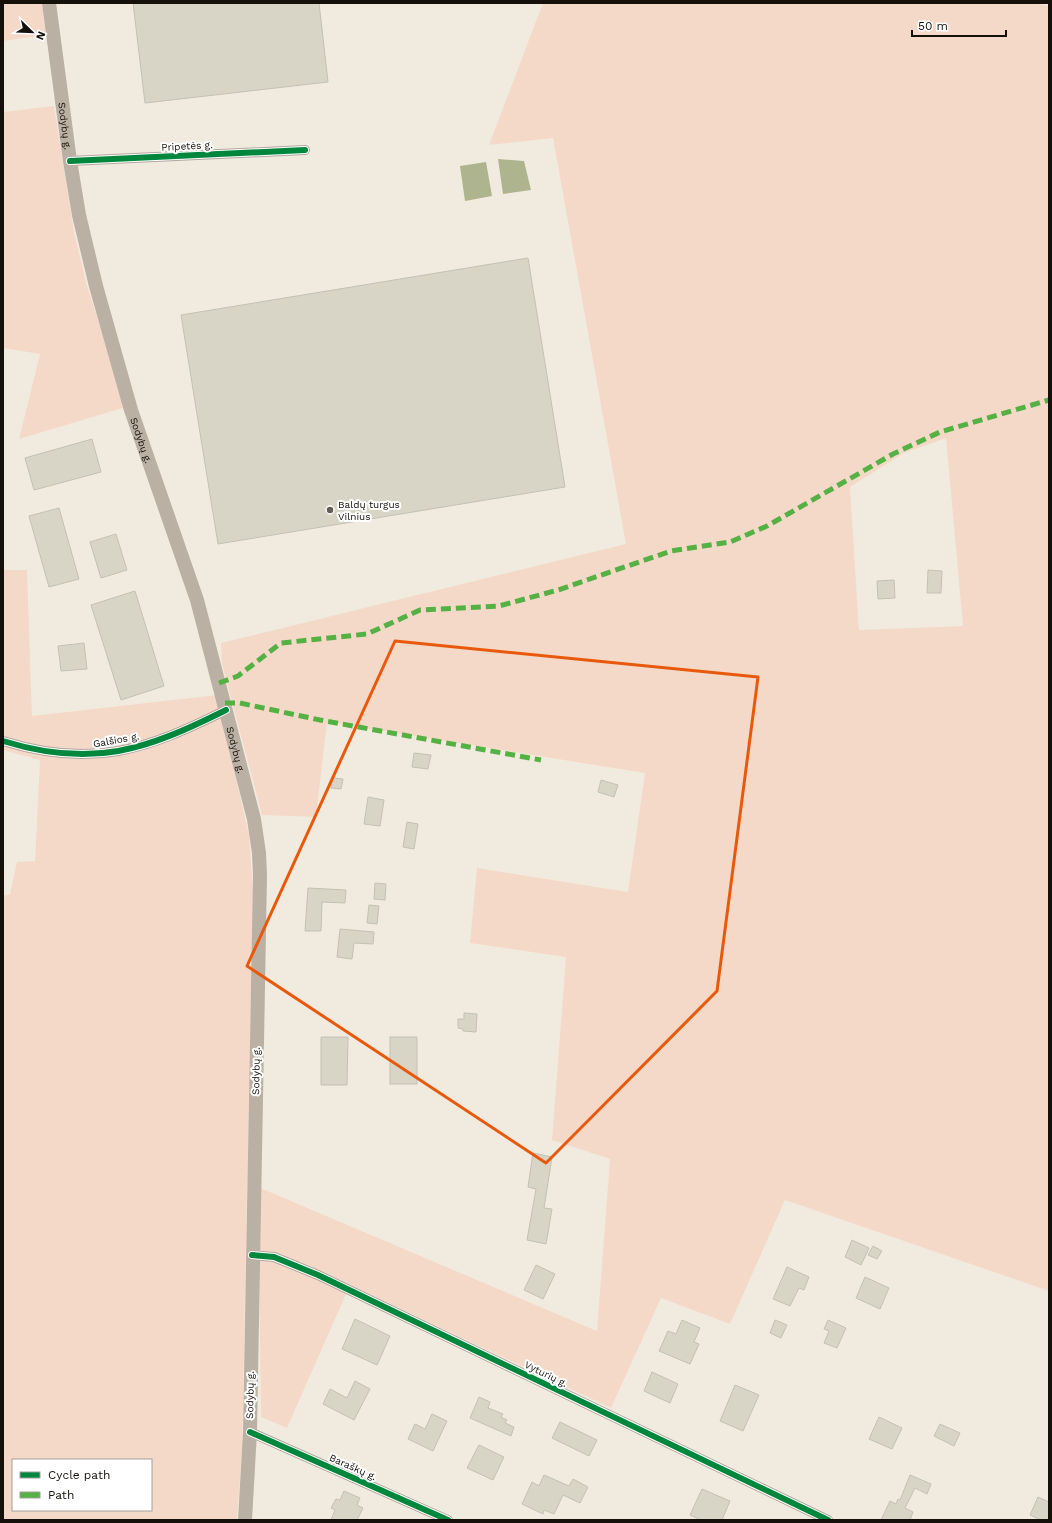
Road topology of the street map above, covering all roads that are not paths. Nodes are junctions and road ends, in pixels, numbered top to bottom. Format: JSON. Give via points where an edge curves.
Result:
{"nodes":[{"id":1,"x":49,"y":3,"type":"edge"},
{"id":2,"x":305,"y":150,"type":"dead end"},
{"id":3,"x":70,"y":161,"type":"junction"},
{"id":4,"x":226,"y":710,"type":"junction"},
{"id":5,"x":3,"y":741,"type":"edge"},
{"id":6,"x":252,"y":1255,"type":"junction"},
{"id":7,"x":250,"y":1432,"type":"junction"},
{"id":8,"x":245,"y":1520,"type":"edge"},
{"id":9,"x":448,"y":1520,"type":"edge"},
{"id":10,"x":828,"y":1520,"type":"edge"}],
"edges":[{"from":1,"to":3,"type":"main road","name":"Sodybų g."},
{"from":2,"to":3,"type":"street","name":"Pripetės g."},
{"from":3,"to":4,"type":"main road","name":"Sodybų g.","via":[[96,286],[131,410],[197,600]]},
{"from":4,"to":5,"type":"street","name":"Galšios g.","via":[[155,742],[129,750],[102,754],[55,752]]},
{"from":4,"to":6,"type":"main road","name":"Sodybų g.","via":[[254,819],[259,853]]},
{"from":6,"to":7,"type":"main road","name":"Sodybų g."},
{"from":6,"to":10,"type":"street","name":"Vyturių g.","via":[[274,1257],[318,1275]]},
{"from":7,"to":8,"type":"main road","name":"Sodybų g."},
{"from":7,"to":9,"type":"street","name":"Baraškų g."}]}
